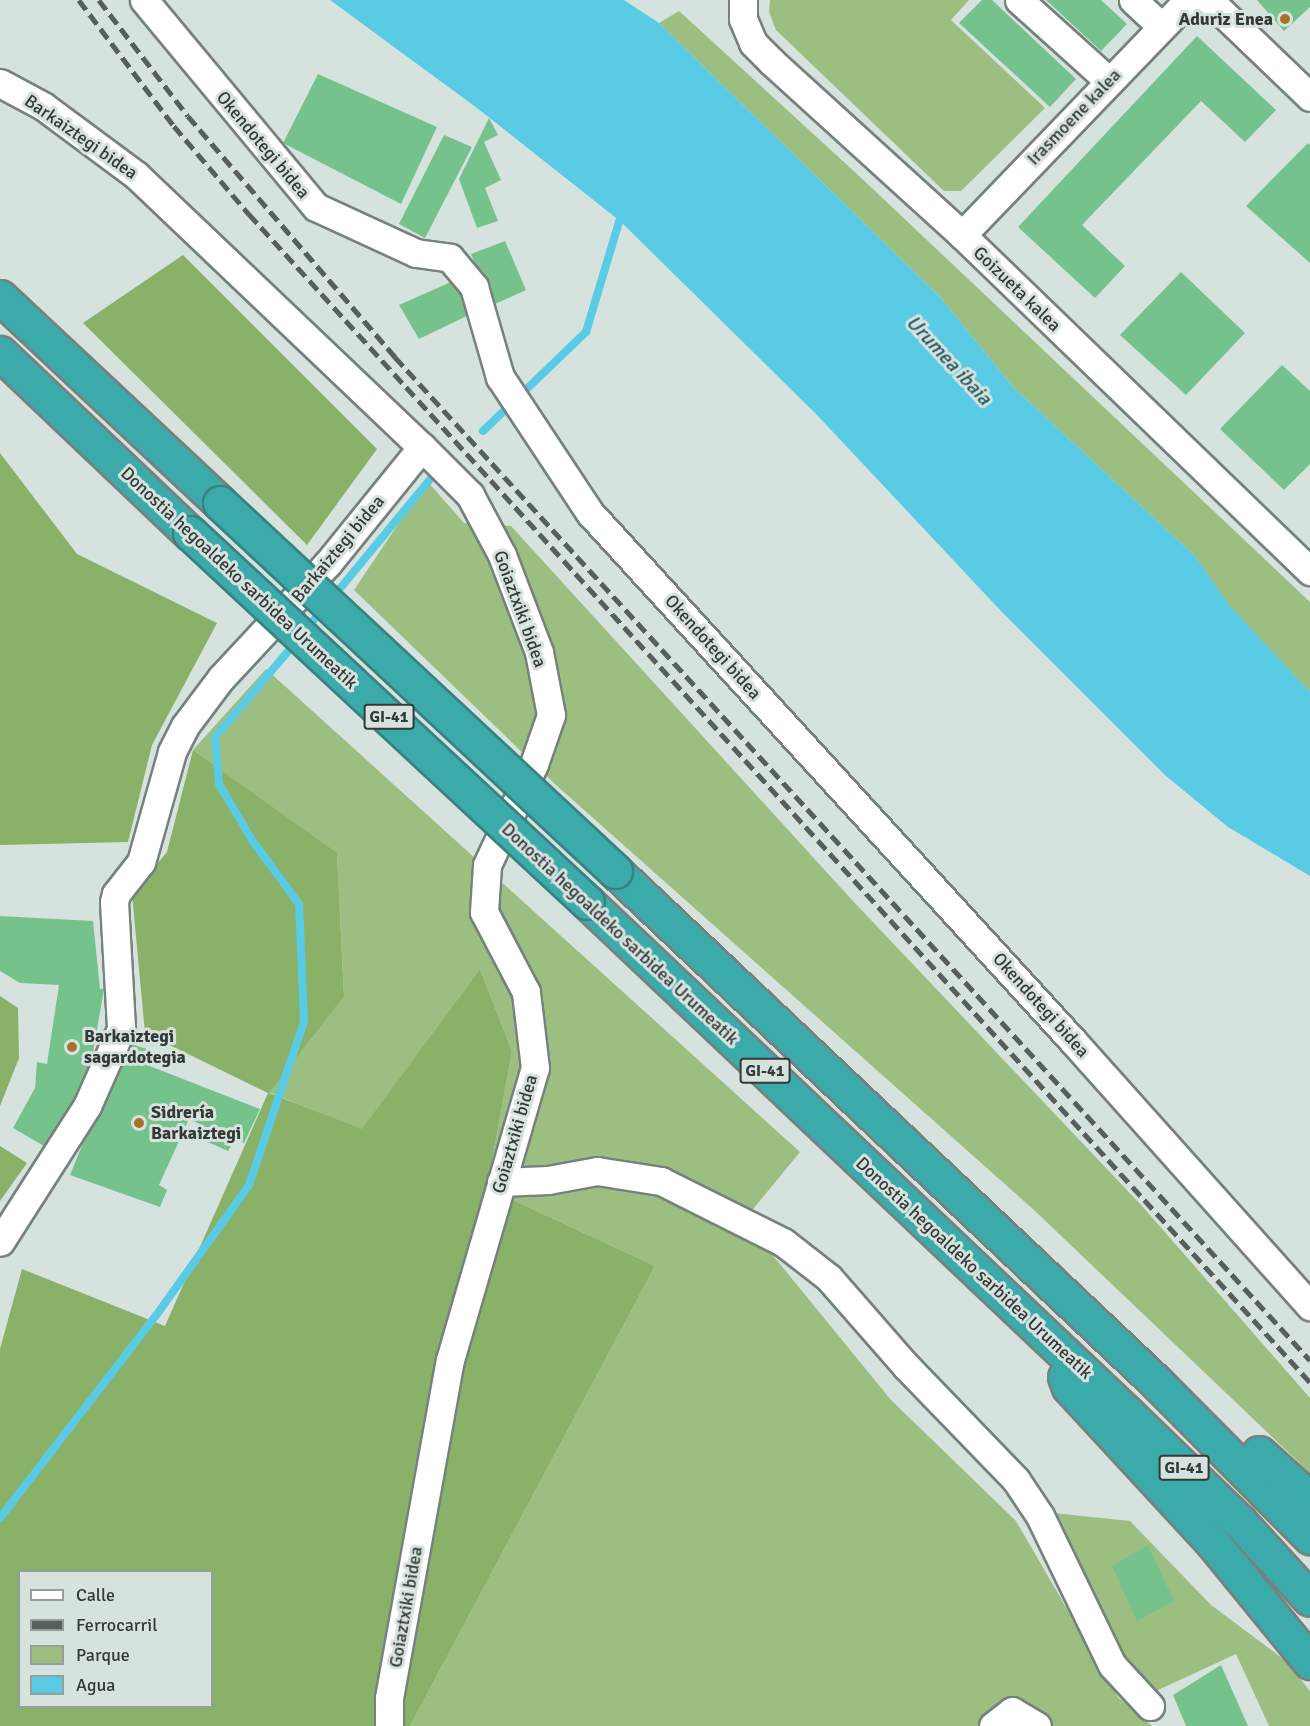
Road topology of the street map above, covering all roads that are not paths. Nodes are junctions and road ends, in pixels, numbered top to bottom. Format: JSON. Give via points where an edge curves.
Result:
{"nodes":[{"id":1,"x":144,"y":0,"type":"edge"},
{"id":2,"x":743,"y":0,"type":"edge"},
{"id":3,"x":1019,"y":0,"type":"edge"},
{"id":4,"x":1133,"y":0,"type":"edge"},
{"id":5,"x":1188,"y":0,"type":"edge"},
{"id":6,"x":1209,"y":0,"type":"edge"},
{"id":7,"x":1161,"y":26,"type":"junction"},
{"id":8,"x":1109,"y":81,"type":"junction"},
{"id":9,"x":0,"y":83,"type":"edge"},
{"id":10,"x":1310,"y":97,"type":"edge"},
{"id":11,"x":962,"y":235,"type":"junction"},
{"id":12,"x":0,"y":297,"type":"edge"},
{"id":13,"x":0,"y":353,"type":"edge"},
{"id":14,"x":422,"y":447,"type":"junction"},
{"id":15,"x":1310,"y":571,"type":"edge"},
{"id":16,"x":501,"y":1182,"type":"junction"},
{"id":17,"x":0,"y":1242,"type":"edge"},
{"id":18,"x":1310,"y":1306,"type":"edge"},
{"id":19,"x":1053,"y":1344,"type":"junction"},
{"id":20,"x":1158,"y":1384,"type":"junction"},
{"id":21,"x":1310,"y":1500,"type":"edge"},
{"id":22,"x":1310,"y":1537,"type":"edge"},
{"id":23,"x":1310,"y":1599,"type":"edge"},
{"id":24,"x":1310,"y":1662,"type":"edge"},
{"id":25,"x":1150,"y":1706,"type":"dead end"},
{"id":26,"x":389,"y":1726,"type":"edge"},
{"id":27,"x":993,"y":1726,"type":"edge"},
{"id":28,"x":1037,"y":1726,"type":"edge"}],
"edges":[{"from":1,"to":18,"type":"street","name":"Okendotegi bidea","via":[[316,207],[416,253],[450,258],[474,287],[500,376],[590,513]]},
{"from":2,"to":11,"type":"street","name":"Goizueta kalea","via":[[742,19],[753,43]]},
{"from":3,"to":8,"type":"street"},
{"from":4,"to":7,"type":"street"},
{"from":5,"to":7,"type":"street","name":"Irasmoene kalea"},
{"from":6,"to":10,"type":"street"},
{"from":7,"to":8,"type":"street","name":"Irasmoene kalea"},
{"from":8,"to":11,"type":"street","name":"Irasmoene kalea"},
{"from":9,"to":14,"type":"street","name":"Barkaiztegi bidea","via":[[43,106],[136,175]]},
{"from":11,"to":15,"type":"street","name":"Goizueta kalea"},
{"from":12,"to":20,"type":"highway","number":"GI-41","bridge":true},
{"from":13,"to":19,"type":"highway","name":"Donostia hegoaldeko sarbidea Urumeatik","number":"GI-41","bridge":true},
{"from":14,"to":16,"type":"street","name":"Goiaztxiki bidea","via":[[470,495],[502,555],[539,652],[551,715],[534,764],[487,865],[484,912],[526,992],[535,1068]]},
{"from":14,"to":17,"type":"street","name":"Barkaiztegi bidea","via":[[328,563],[221,678],[185,726],[172,752],[141,862],[114,902],[121,1029],[87,1106]]},
{"from":16,"to":25,"type":"street","via":[[548,1180],[597,1171],[661,1180],[783,1242],[829,1278],[906,1366],[1016,1480],[1040,1516],[1112,1665]]},
{"from":16,"to":26,"type":"street","name":"Goiaztxiki bidea","via":[[450,1360],[389,1698]]},
{"from":19,"to":23,"type":"highway","name":"Donostia hegoaldeko sarbidea Urumeatik","number":"GI-41","via":[[1239,1521]]},
{"from":19,"to":24,"type":"highway","via":[[1069,1387],[1214,1543]]},
{"from":20,"to":21,"type":"highway","via":[[1204,1402]]},
{"from":20,"to":22,"type":"highway","number":"GI-41"},
{"from":27,"to":28,"type":"street","via":[[1012,1712]]}]}
